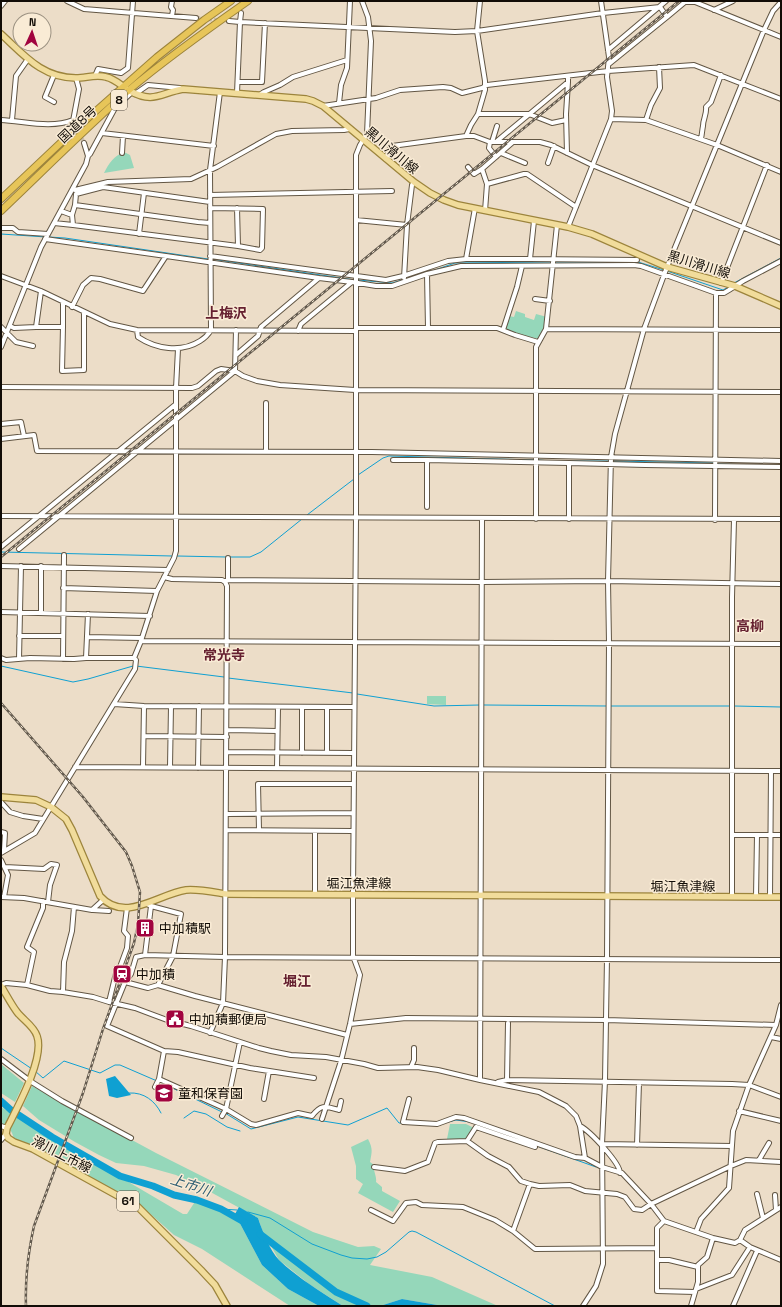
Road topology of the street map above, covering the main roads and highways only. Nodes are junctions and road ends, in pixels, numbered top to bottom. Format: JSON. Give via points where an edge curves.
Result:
{"nodes":[{"id":1,"x":231,"y":1,"type":"edge"},
{"id":2,"x":248,"y":1,"type":"edge"},
{"id":3,"x":1,"y":34,"type":"edge"},
{"id":4,"x":130,"y":91,"type":"junction"},
{"id":5,"x":1,"y":199,"type":"edge"},
{"id":6,"x":1,"y":211,"type":"edge"},
{"id":7,"x":781,"y":306,"type":"edge"},
{"id":8,"x":1,"y":797,"type":"edge"},
{"id":9,"x":781,"y":897,"type":"edge"},
{"id":10,"x":1,"y":985,"type":"edge"},
{"id":11,"x":226,"y":1306,"type":"edge"}],
"edges":[{"from":1,"to":4,"type":"highway","name":"国道8号","number":"8","via":[[157,57]]},
{"from":2,"to":4,"type":"highway","name":"国道8号","number":"8","via":[[203,32]]},
{"from":3,"to":4,"type":"main road","name":"黒川滑川線","via":[[44,71],[76,78],[109,77]]},
{"from":4,"to":5,"type":"highway","name":"国道8号","number":"8","via":[[71,133]]},
{"from":4,"to":6,"type":"highway","name":"国道8号","number":"8"},
{"from":4,"to":7,"type":"main road","name":"黒川滑川線","via":[[148,98],[183,88],[313,101],[323,106],[414,182],[444,200],[568,227],[610,241],[667,266],[735,286]]},
{"from":8,"to":9,"type":"main road","name":"堀江魚津線","via":[[28,798],[51,806],[66,819],[96,890],[103,900],[118,907],[149,905],[171,894],[188,890],[226,894]]},
{"from":10,"to":11,"type":"main road","name":"滑川上市線","number":"61","via":[[16,1010],[37,1036],[38,1042],[35,1065],[7,1131],[8,1138],[33,1149],[138,1207],[215,1285]]}]}
